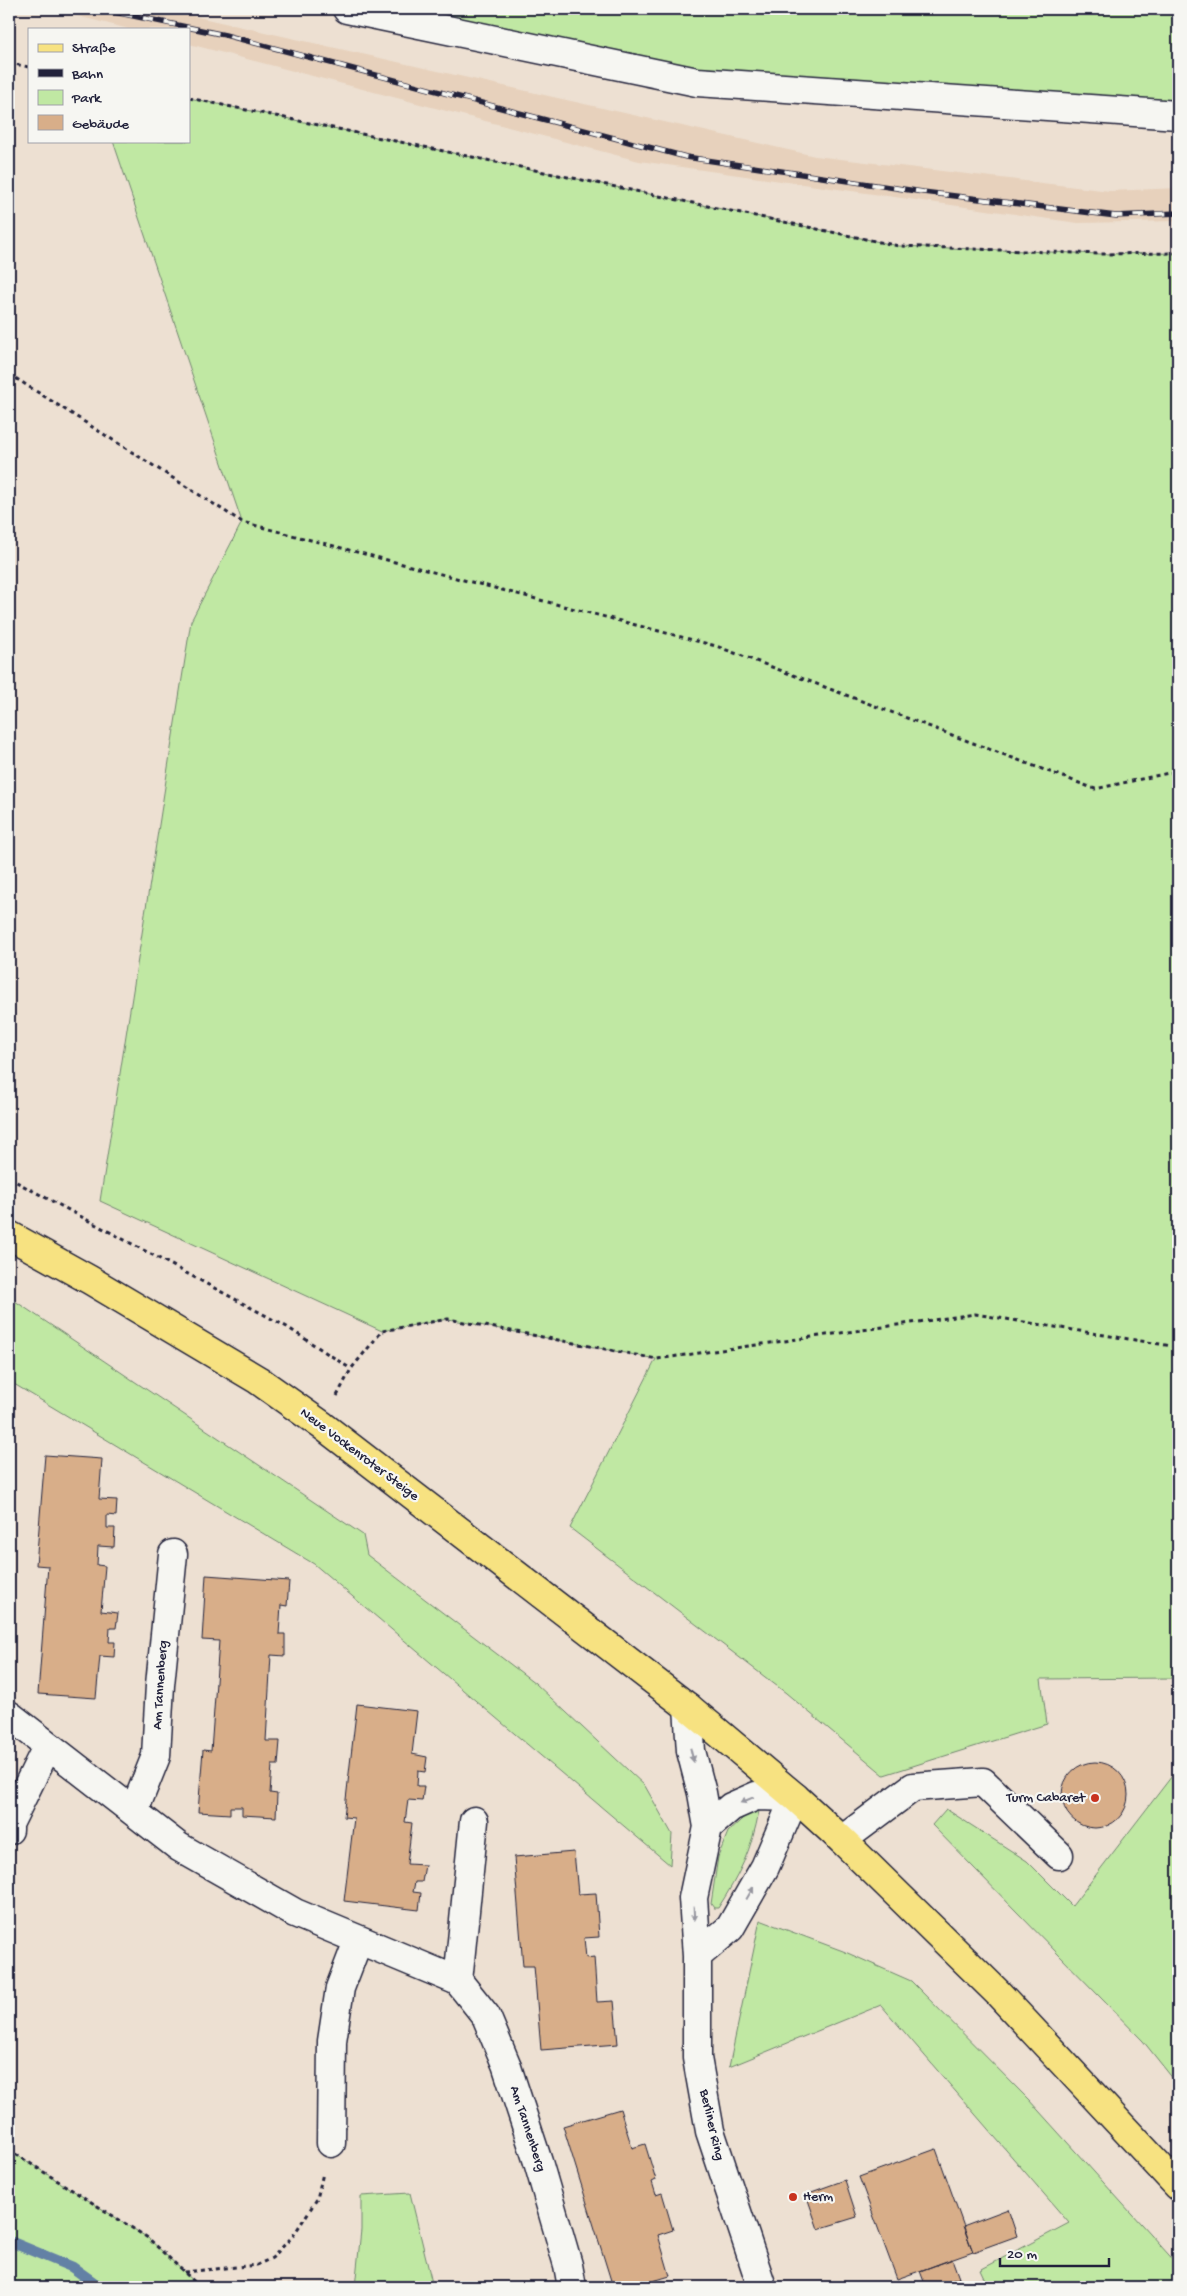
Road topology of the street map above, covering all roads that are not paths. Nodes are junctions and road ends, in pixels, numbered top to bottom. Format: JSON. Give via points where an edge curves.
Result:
{"nodes":[{"id":1,"x":347,"y":9,"type":"edge"},
{"id":2,"x":1178,"y":115,"type":"edge"},
{"id":3,"x":9,"y":1236,"type":"edge"},
{"id":4,"x":173,"y":1554,"type":"dead end"},
{"id":5,"x":688,"y":1707,"type":"junction"},
{"id":6,"x":9,"y":1716,"type":"edge"},
{"id":7,"x":47,"y":1746,"type":"junction"},
{"id":8,"x":795,"y":1797,"type":"junction"},
{"id":9,"x":134,"y":1811,"type":"junction"},
{"id":10,"x":474,"y":1821,"type":"dead end"},
{"id":11,"x":708,"y":1827,"type":"junction"},
{"id":12,"x":9,"y":1830,"type":"edge"},
{"id":13,"x":842,"y":1840,"type":"junction"},
{"id":14,"x":1059,"y":1855,"type":"dead end"},
{"id":15,"x":358,"y":1940,"type":"junction"},
{"id":16,"x":697,"y":1956,"type":"junction"},
{"id":17,"x":458,"y":1980,"type":"junction"},
{"id":18,"x":330,"y":2143,"type":"road end"},
{"id":19,"x":1178,"y":2186,"type":"edge"},
{"id":20,"x":572,"y":2287,"type":"edge"},
{"id":21,"x":762,"y":2287,"type":"edge"}],
"edges":[{"from":1,"to":2,"type":"street","via":[[697,82]]},
{"from":3,"to":5,"type":"main road","name":"Neue Vockenroter Steige","via":[[258,1380],[323,1426]]},
{"from":4,"to":9,"type":"street","name":"Am Tannenberg","via":[[156,1756]]},
{"from":5,"to":8,"type":"main road","name":"Neue Vockenroter Steige"},
{"from":5,"to":11,"type":"street","name":"Berliner Ring","one_way":true,"via":[[691,1751]]},
{"from":6,"to":7,"type":"street"},
{"from":7,"to":9,"type":"street"},
{"from":7,"to":12,"type":"street"},
{"from":8,"to":11,"type":"street","one_way":true,"via":[[756,1796],[731,1807]]},
{"from":8,"to":13,"type":"main road","name":"Neue Vockenroter Steige"},
{"from":16,"to":8,"type":"street","one_way":true,"via":[[730,1928],[765,1866]]},
{"from":9,"to":15,"type":"street","via":[[179,1847],[295,1913]]},
{"from":10,"to":17,"type":"street"},
{"from":11,"to":16,"type":"street","name":"Berliner Ring","one_way":true,"via":[[693,1898]]},
{"from":13,"to":14,"type":"street","via":[[913,1787],[983,1782]]},
{"from":13,"to":19,"type":"main road","name":"Neue Vockenroter Steige","via":[[998,1993]]},
{"from":15,"to":17,"type":"street"},
{"from":15,"to":18,"type":"street","via":[[340,1988],[332,2041]]},
{"from":16,"to":21,"type":"street","name":"Berliner Ring","via":[[697,2058],[710,2131]]},
{"from":17,"to":20,"type":"street","name":"Am Tannenberg","via":[[486,2016],[506,2064],[538,2162]]}]}
